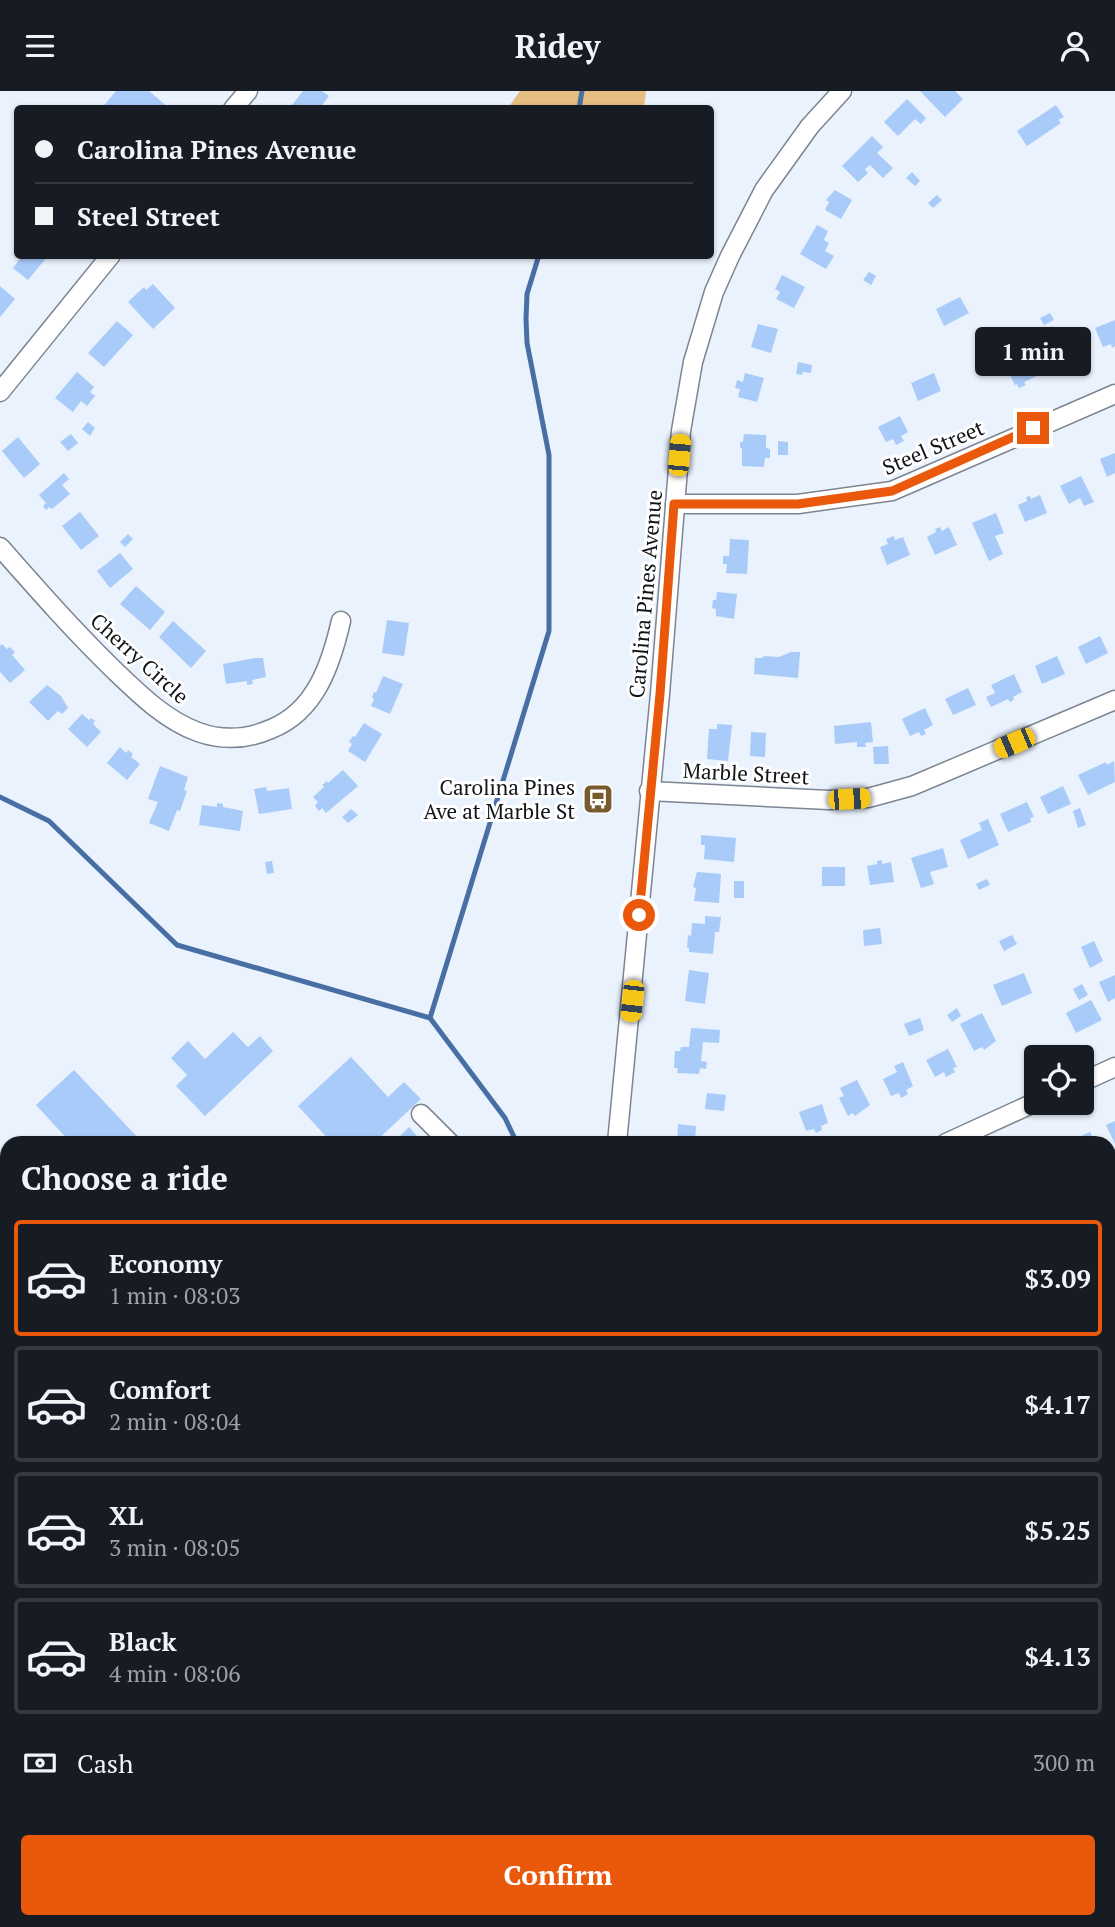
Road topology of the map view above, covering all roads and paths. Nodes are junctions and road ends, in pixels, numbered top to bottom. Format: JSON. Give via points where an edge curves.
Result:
{"nodes":[{"id":1,"x":248,"y":91,"type":"edge"},
{"id":2,"x":842,"y":91,"type":"edge"},
{"id":3,"x":236,"y":105,"type":"edge"},
{"id":4,"x":108,"y":259,"type":"edge"},
{"id":5,"x":0,"y":392,"type":"edge"},
{"id":6,"x":1115,"y":394,"type":"edge"},
{"id":7,"x":674,"y":504,"type":"junction"},
{"id":8,"x":0,"y":547,"type":"edge"},
{"id":9,"x":341,"y":621,"type":"dead end"},
{"id":10,"x":1115,"y":700,"type":"edge"},
{"id":11,"x":649,"y":791,"type":"junction"},
{"id":12,"x":1115,"y":1067,"type":"edge"},
{"id":13,"x":1094,"y":1077,"type":"edge"},
{"id":14,"x":1024,"y":1107,"type":"edge"},
{"id":15,"x":421,"y":1114,"type":"dead end"},
{"id":16,"x":443,"y":1136,"type":"edge"},
{"id":17,"x":618,"y":1136,"type":"edge"},
{"id":18,"x":961,"y":1136,"type":"edge"}],
"edges":[{"from":1,"to":3,"type":"street"},
{"from":2,"to":7,"type":"street","name":"Carolina Pines Avenue","via":[[764,190],[715,292],[693,362]]},
{"from":4,"to":5,"type":"street"},
{"from":6,"to":7,"type":"street","name":"Steel Street","via":[[892,491],[798,504]]},
{"from":7,"to":11,"type":"street","name":"Carolina Pines Avenue"},
{"from":8,"to":9,"type":"street","name":"Cherry Circle","via":[[128,683],[176,723],[201,733],[250,736],[298,713],[321,681]]},
{"from":10,"to":11,"type":"street","name":"Marble Street","via":[[912,786],[868,798]]},
{"from":11,"to":17,"type":"street","name":"Carolina Pines Avenue"},
{"from":12,"to":13,"type":"street"},
{"from":14,"to":18,"type":"street"},
{"from":15,"to":16,"type":"street"}]}
